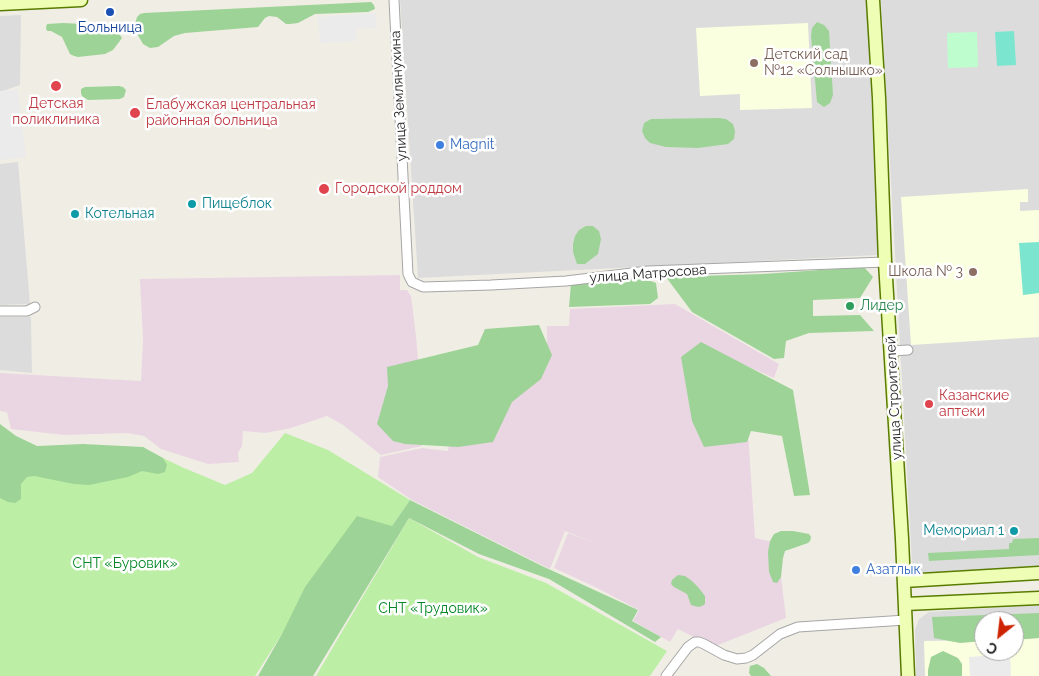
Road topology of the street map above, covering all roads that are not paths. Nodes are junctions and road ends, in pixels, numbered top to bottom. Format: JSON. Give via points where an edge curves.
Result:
{"nodes":[{"id":1,"x":81,"y":0,"type":"edge"},
{"id":2,"x":394,"y":0,"type":"edge"},
{"id":3,"x":873,"y":0,"type":"edge"},
{"id":4,"x":0,"y":4,"type":"edge"},
{"id":5,"x":885,"y":262,"type":"junction"},
{"id":6,"x":412,"y":282,"type":"joint"},
{"id":7,"x":36,"y":307,"type":"dead end"},
{"id":8,"x":0,"y":311,"type":"edge"},
{"id":9,"x":908,"y":350,"type":"dead end"},
{"id":10,"x":891,"y":351,"type":"junction"},
{"id":11,"x":1039,"y":573,"type":"edge"},
{"id":12,"x":904,"y":581,"type":"junction"},
{"id":13,"x":1039,"y":598,"type":"edge"},
{"id":14,"x":905,"y":604,"type":"junction"},
{"id":15,"x":906,"y":620,"type":"junction"},
{"id":16,"x":666,"y":676,"type":"edge"},
{"id":17,"x":908,"y":676,"type":"edge"}],
"edges":[{"from":1,"to":4,"type":"street"},
{"from":2,"to":6,"type":"street","name":"улица Землянухина","via":[[408,274]]},
{"from":3,"to":5,"type":"street","name":"улица Строителей"},
{"from":5,"to":6,"type":"street","name":"улица Матросова","via":[[648,271],[566,281],[491,285],[423,287]]},
{"from":5,"to":10,"type":"street","name":"улица Строителей"},
{"from":7,"to":8,"type":"street","via":[[26,311]]},
{"from":9,"to":10,"type":"street"},
{"from":10,"to":12,"type":"street","name":"улица Строителей"},
{"from":11,"to":12,"type":"street"},
{"from":12,"to":14,"type":"street","name":"улица Строителей"},
{"from":13,"to":14,"type":"street"},
{"from":14,"to":15,"type":"street","name":"улица Строителей"},
{"from":15,"to":16,"type":"street","via":[[798,627],[780,634],[758,652],[737,659],[695,642]]},
{"from":15,"to":17,"type":"street","name":"улица Строителей"}]}
